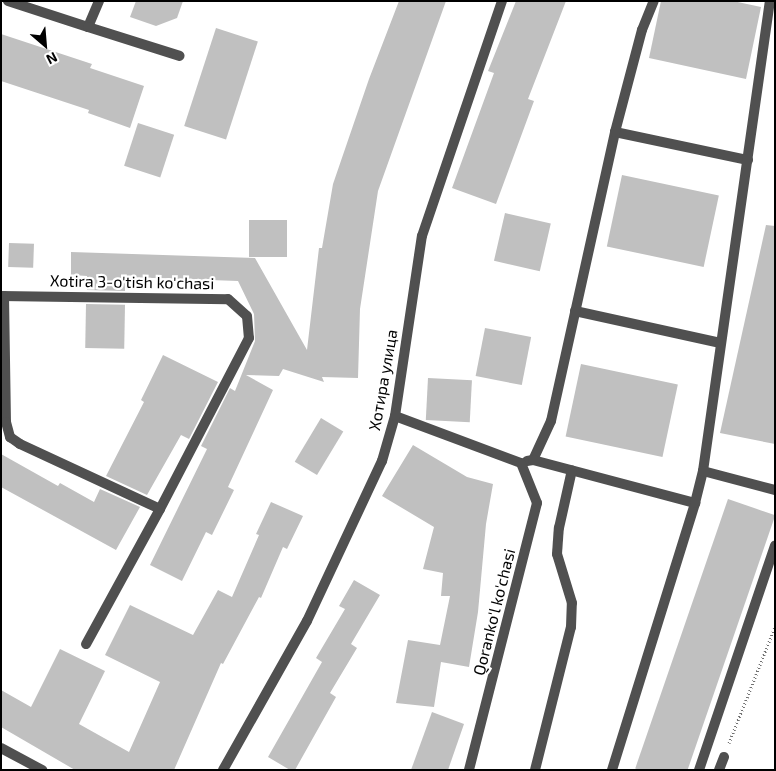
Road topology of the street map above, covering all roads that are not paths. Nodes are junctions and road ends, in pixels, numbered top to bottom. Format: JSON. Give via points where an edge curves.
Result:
{"nodes":[{"id":1,"x":8,"y":1,"type":"edge"},
{"id":2,"x":99,"y":1,"type":"edge"},
{"id":3,"x":502,"y":1,"type":"edge"},
{"id":4,"x":654,"y":1,"type":"edge"},
{"id":5,"x":770,"y":1,"type":"edge"},
{"id":6,"x":88,"y":27,"type":"junction"},
{"id":7,"x":180,"y":56,"type":"dead end"},
{"id":8,"x":615,"y":132,"type":"junction"},
{"id":9,"x":748,"y":160,"type":"junction"},
{"id":10,"x":3,"y":296,"type":"edge"},
{"id":11,"x":575,"y":311,"type":"junction"},
{"id":12,"x":721,"y":343,"type":"junction"},
{"id":13,"x":395,"y":416,"type":"junction"},
{"id":14,"x":533,"y":460,"type":"junction"},
{"id":15,"x":521,"y":463,"type":"junction"},
{"id":16,"x":572,"y":470,"type":"junction"},
{"id":17,"x":703,"y":471,"type":"junction"},
{"id":18,"x":775,"y":490,"type":"edge"},
{"id":19,"x":695,"y":503,"type":"junction"},
{"id":20,"x":160,"y":509,"type":"junction"},
{"id":21,"x":775,"y":546,"type":"edge"},
{"id":22,"x":86,"y":644,"type":"dead end"},
{"id":23,"x":1,"y":748,"type":"edge"},
{"id":24,"x":724,"y":757,"type":"road end"},
{"id":25,"x":42,"y":770,"type":"edge"},
{"id":26,"x":223,"y":770,"type":"edge"},
{"id":27,"x":469,"y":770,"type":"edge"},
{"id":28,"x":535,"y":770,"type":"edge"},
{"id":29,"x":612,"y":770,"type":"edge"},
{"id":30,"x":699,"y":770,"type":"edge"},
{"id":31,"x":720,"y":770,"type":"edge"}],
"edges":[{"from":1,"to":6,"type":"street"},
{"from":2,"to":6,"type":"street"},
{"from":3,"to":13,"type":"street","name":"Хотира улица","via":[[422,236]]},
{"from":4,"to":8,"type":"street","via":[[642,30]]},
{"from":5,"to":9,"type":"street"},
{"from":6,"to":7,"type":"street"},
{"from":8,"to":9,"type":"street"},
{"from":8,"to":11,"type":"street"},
{"from":9,"to":12,"type":"street"},
{"from":10,"to":20,"type":"street","name":"Xotira 3-o'tish ko'chasi","via":[[6,422],[10,437]]},
{"from":10,"to":20,"type":"street","name":"Xotira 3-o'tish ko'chasi","via":[[228,299],[247,316],[249,338]]},
{"from":11,"to":12,"type":"street"},
{"from":11,"to":14,"type":"street","via":[[551,421]]},
{"from":12,"to":17,"type":"street"},
{"from":13,"to":15,"type":"street"},
{"from":13,"to":26,"type":"street","name":"Хотира улица","via":[[382,460],[312,612]]},
{"from":14,"to":15,"type":"street"},
{"from":14,"to":16,"type":"street"},
{"from":15,"to":27,"type":"street","name":"Qoranko'l ko'chasi","via":[[537,503]]},
{"from":16,"to":19,"type":"street"},
{"from":16,"to":28,"type":"street","via":[[559,528],[557,554],[572,603],[572,627]]},
{"from":17,"to":18,"type":"street"},
{"from":17,"to":19,"type":"street"},
{"from":19,"to":29,"type":"street"},
{"from":20,"to":22,"type":"street","name":"Xotira 3-o'tish ko'chasi"},
{"from":21,"to":30,"type":"street"},
{"from":23,"to":25,"type":"street"},
{"from":24,"to":31,"type":"street"}]}
